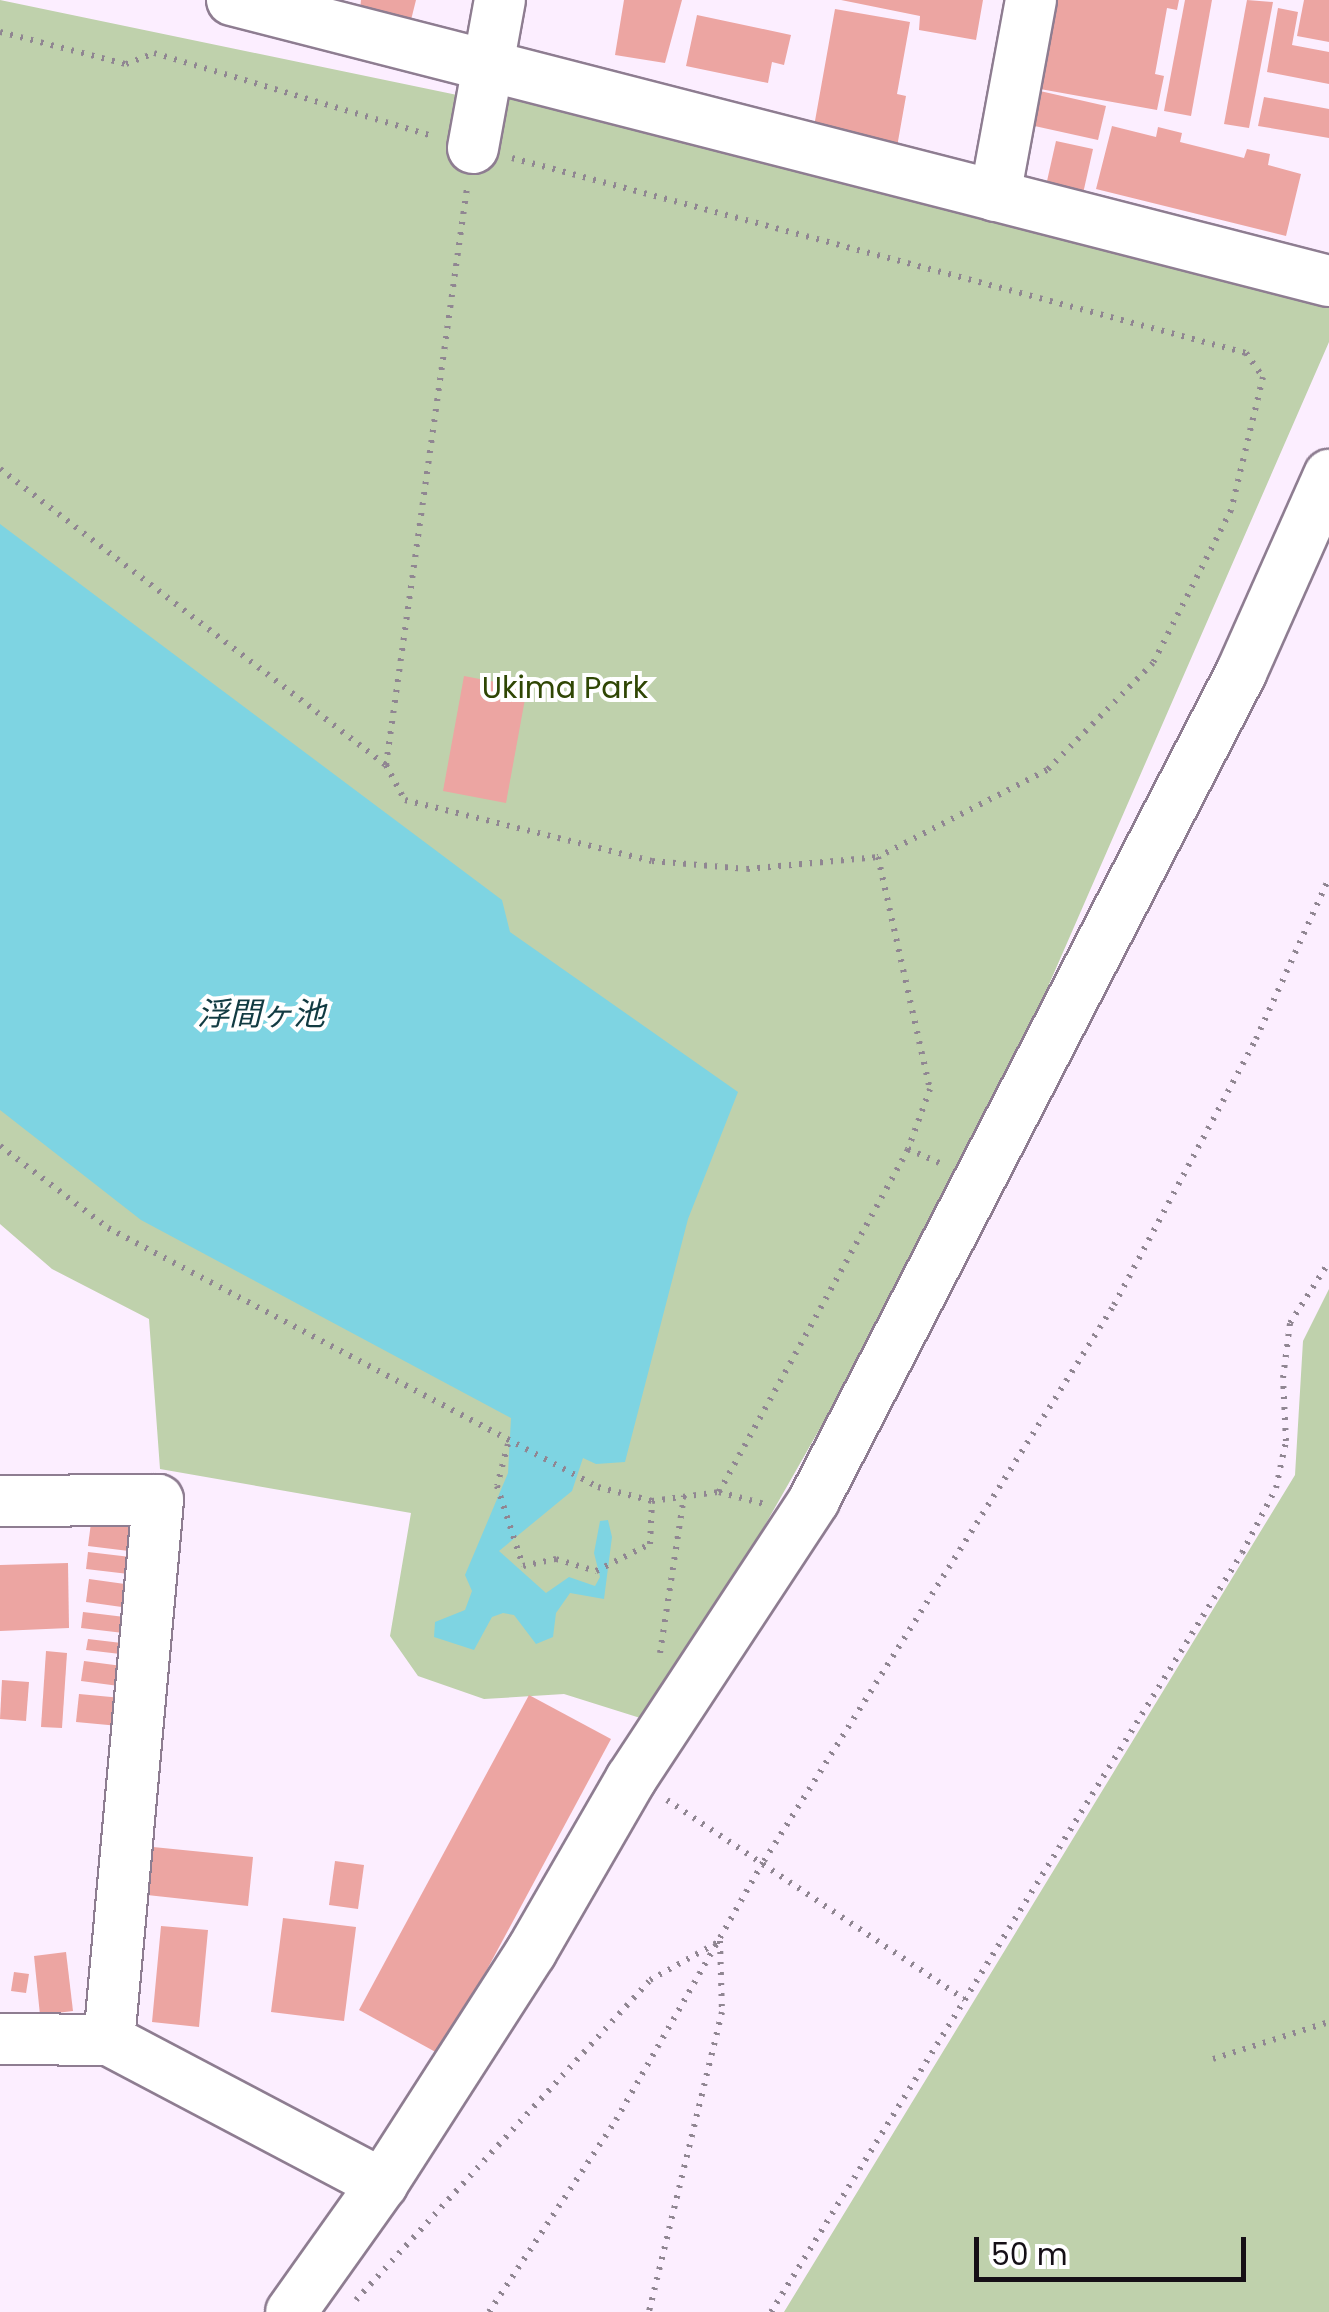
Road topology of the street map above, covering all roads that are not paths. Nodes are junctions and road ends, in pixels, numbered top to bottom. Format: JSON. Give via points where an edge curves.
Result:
{"nodes":[{"id":1,"x":232,"y":0,"type":"edge"},
{"id":2,"x":500,"y":0,"type":"edge"},
{"id":3,"x":1031,"y":0,"type":"edge"},
{"id":4,"x":488,"y":67,"type":"junction"},
{"id":5,"x":473,"y":148,"type":"road end"},
{"id":6,"x":995,"y":196,"type":"junction"},
{"id":7,"x":1329,"y":281,"type":"edge"},
{"id":8,"x":1329,"y":475,"type":"edge"},
{"id":9,"x":0,"y":1500,"type":"edge"},
{"id":10,"x":0,"y":2039,"type":"edge"},
{"id":11,"x":108,"y":2040,"type":"junction"},
{"id":12,"x":382,"y":2184,"type":"junction"},
{"id":13,"x":290,"y":2312,"type":"edge"}],
"edges":[{"from":1,"to":4,"type":"street"},
{"from":2,"to":4,"type":"street"},
{"from":3,"to":6,"type":"street"},
{"from":4,"to":5,"type":"street"},
{"from":4,"to":6,"type":"street"},
{"from":6,"to":7,"type":"street"},
{"from":8,"to":12,"type":"street","via":[[1241,672],[982,1182],[804,1514]]},
{"from":9,"to":11,"type":"street","via":[[158,1500]]},
{"from":10,"to":11,"type":"street"},
{"from":11,"to":12,"type":"street"},
{"from":12,"to":13,"type":"street"}]}
